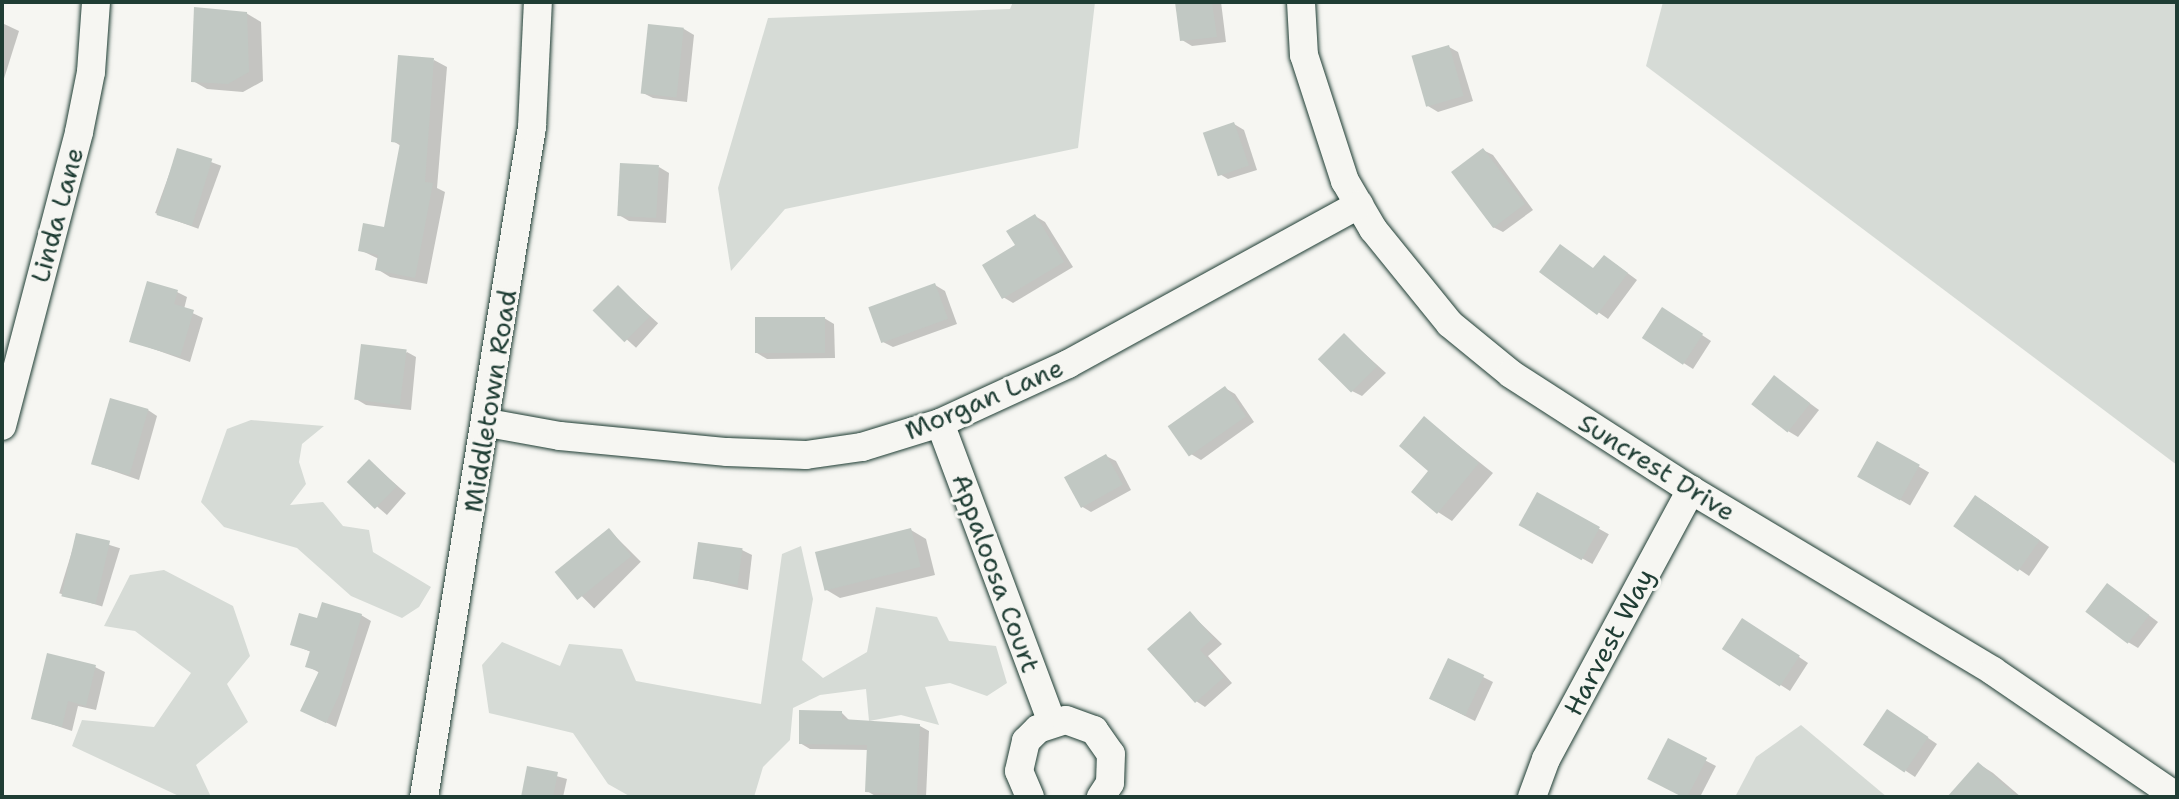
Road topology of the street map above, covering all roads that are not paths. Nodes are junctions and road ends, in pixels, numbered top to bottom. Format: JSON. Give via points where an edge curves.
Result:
{"nodes":[{"id":1,"x":96,"y":2,"type":"edge"},
{"id":2,"x":538,"y":2,"type":"edge"},
{"id":3,"x":1301,"y":2,"type":"edge"},
{"id":4,"x":1359,"y":205,"type":"junction"},
{"id":5,"x":488,"y":422,"type":"junction"},
{"id":6,"x":940,"y":423,"type":"junction"},
{"id":7,"x":2,"y":426,"type":"edge"},
{"id":8,"x":1691,"y":490,"type":"junction"},
{"id":9,"x":1052,"y":722,"type":"junction"},
{"id":10,"x":424,"y":797,"type":"edge"},
{"id":11,"x":1030,"y":797,"type":"edge"},
{"id":12,"x":1101,"y":797,"type":"edge"},
{"id":13,"x":1532,"y":797,"type":"edge"},
{"id":14,"x":2177,"y":797,"type":"edge"}],
"edges":[{"from":1,"to":7,"type":"street","name":"Linda Lane","via":[[93,58],[79,132]]},
{"from":2,"to":5,"type":"street","name":"Middletown Road","via":[[533,127]]},
{"from":3,"to":4,"type":"street","name":"Suncrest Drive","via":[[1304,55],[1321,115]]},
{"from":4,"to":6,"type":"street","name":"Morgan Lane","via":[[1068,364]]},
{"from":4,"to":8,"type":"street","name":"Suncrest Drive","via":[[1450,324],[1511,374]]},
{"from":5,"to":6,"type":"street","name":"Morgan Lane","via":[[574,437],[806,455],[862,447]]},
{"from":5,"to":10,"type":"street","name":"Middletown Road"},
{"from":6,"to":9,"type":"street","name":"Appaloosa Court"},
{"from":8,"to":13,"type":"street","name":"Harvest Way","via":[[1546,759]]},
{"from":8,"to":14,"type":"street","name":"Suncrest Drive","via":[[1993,671]]},
{"from":9,"to":11,"type":"street","via":[[1032,735],[1020,755],[1019,771]]},
{"from":9,"to":12,"type":"street","via":[[1081,723],[1104,741],[1112,769]]}]}
